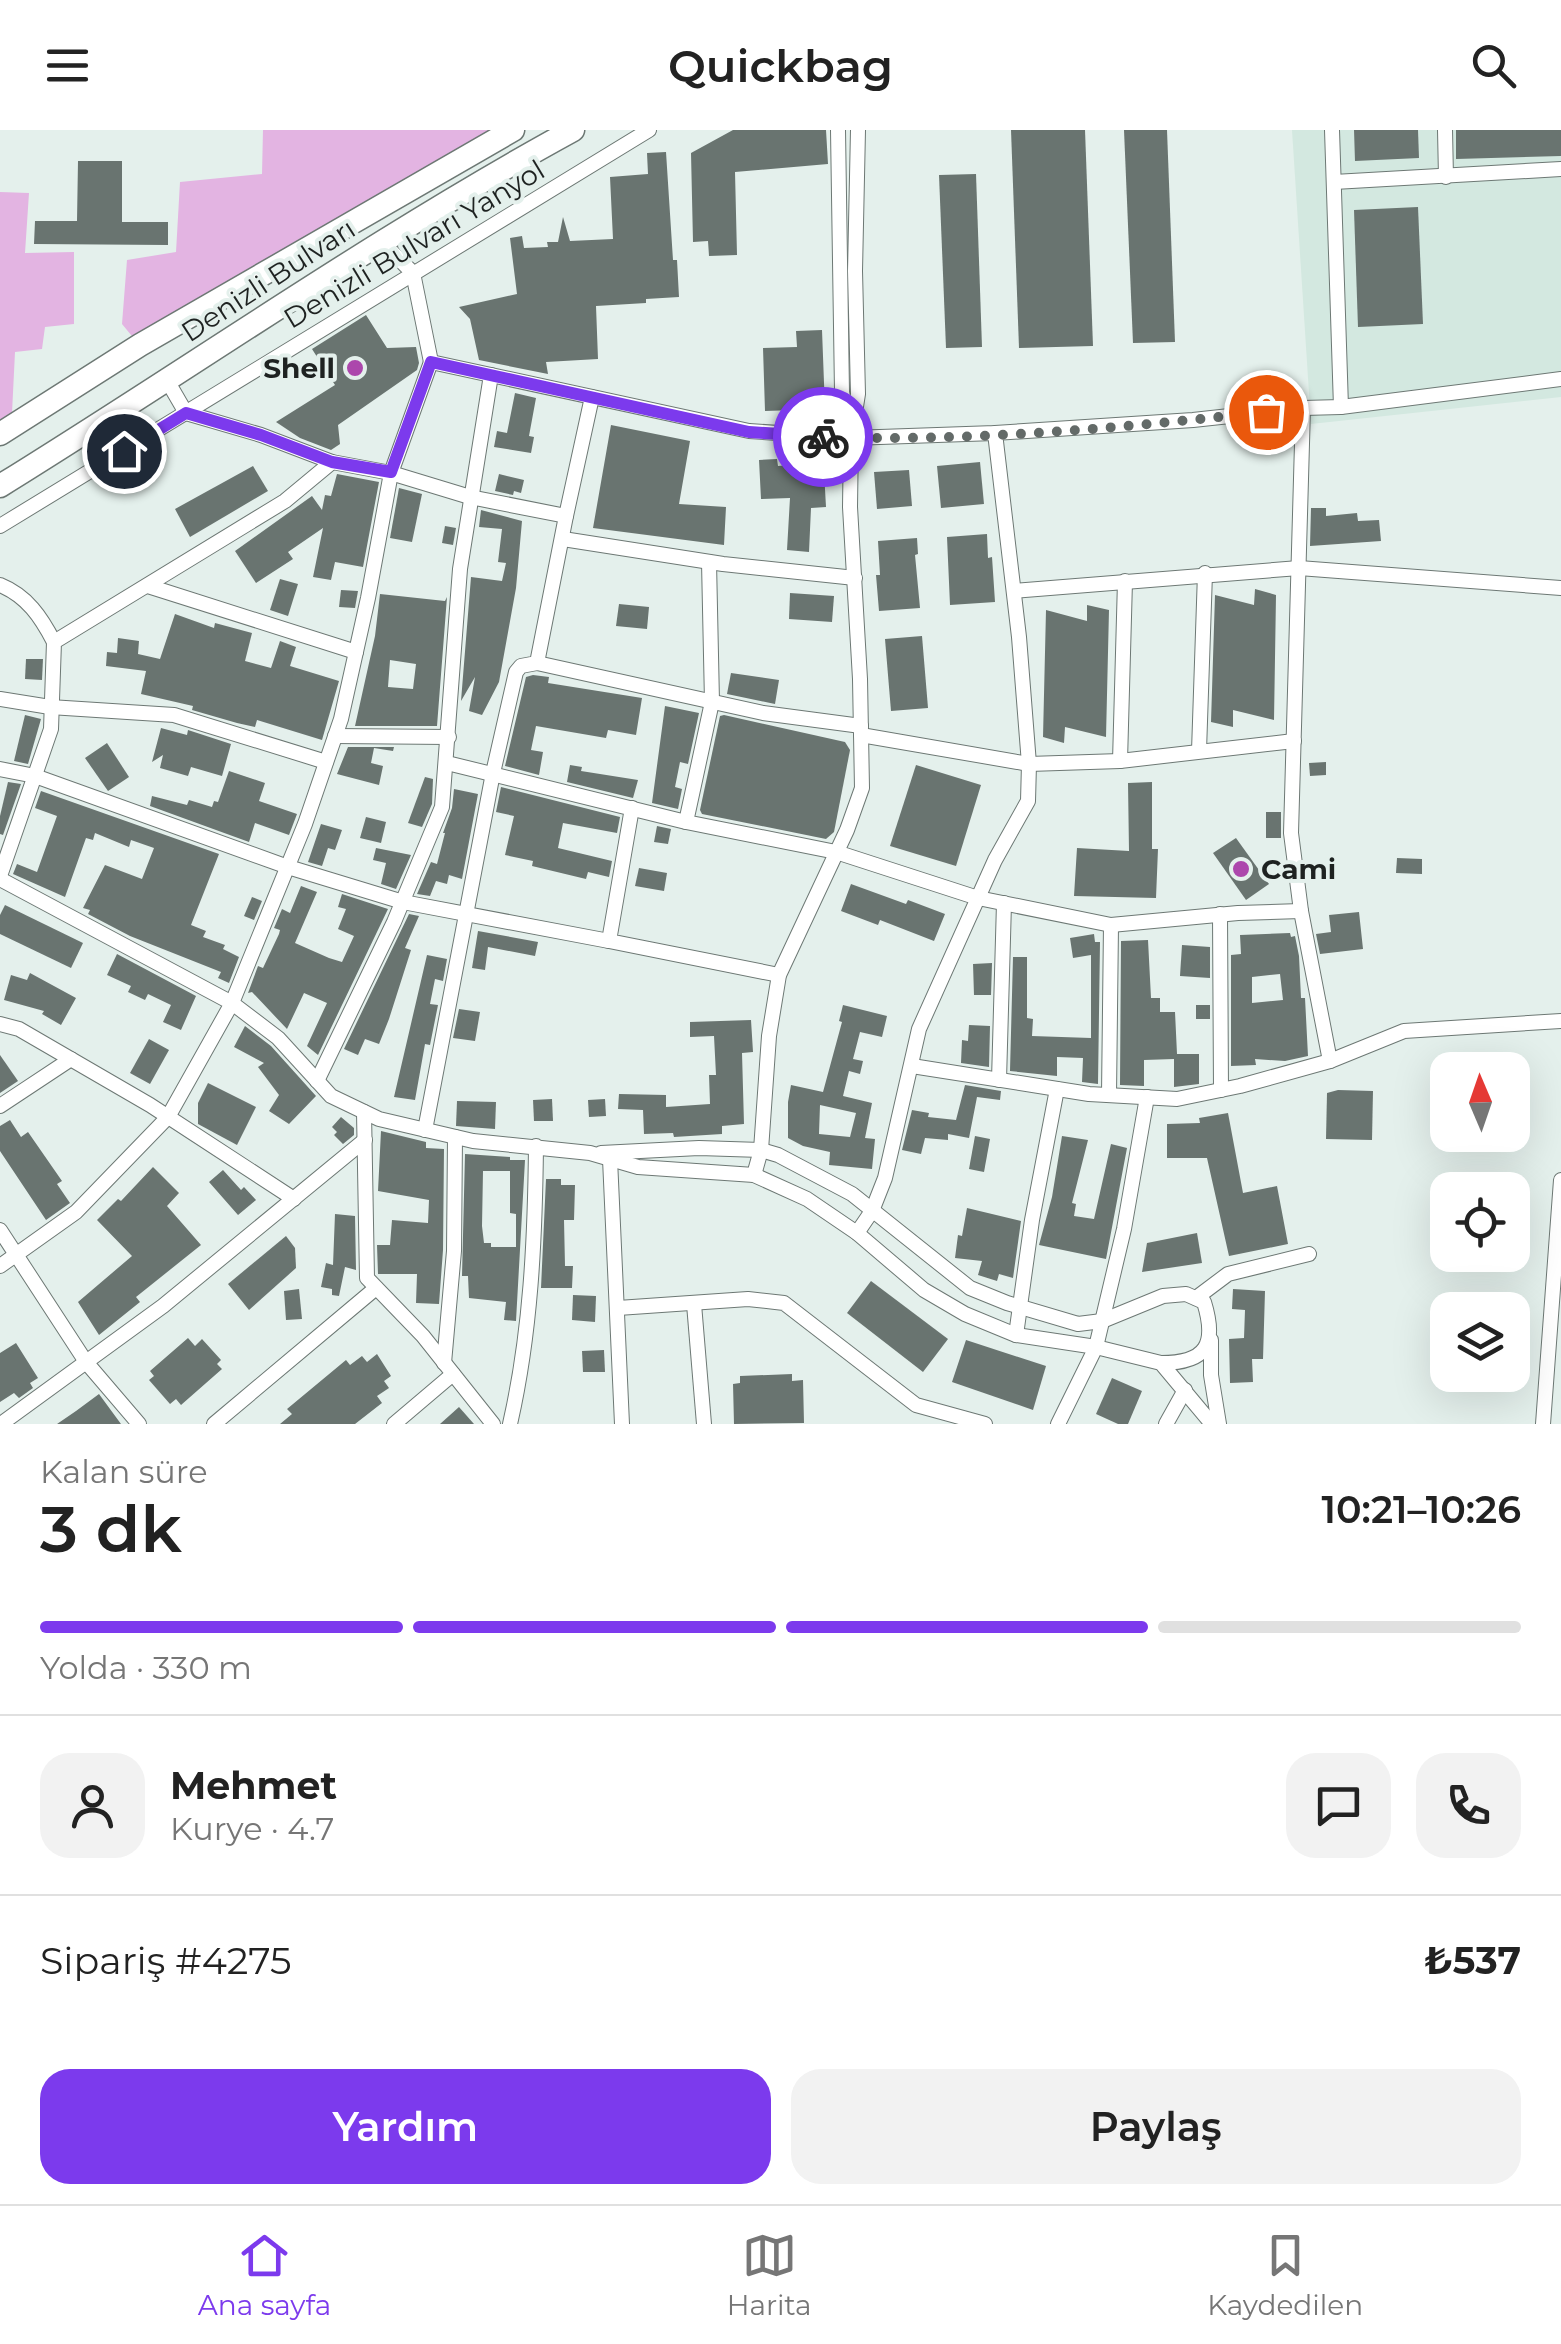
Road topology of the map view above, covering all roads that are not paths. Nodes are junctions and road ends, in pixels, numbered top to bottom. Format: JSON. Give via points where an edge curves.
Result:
{"nodes":[{"id":1,"x":514,"y":130,"type":"edge"},
{"id":2,"x":573,"y":130,"type":"edge"},
{"id":3,"x":650,"y":130,"type":"edge"},
{"id":4,"x":838,"y":130,"type":"edge"},
{"id":5,"x":858,"y":130,"type":"edge"},
{"id":6,"x":1332,"y":130,"type":"edge"},
{"id":7,"x":1445,"y":130,"type":"edge"},
{"id":8,"x":1561,"y":169,"type":"edge"},
{"id":9,"x":1446,"y":177,"type":"junction"},
{"id":10,"x":1334,"y":182,"type":"junction"},
{"id":11,"x":372,"y":247,"type":"junction"},
{"id":12,"x":413,"y":273,"type":"junction"},
{"id":13,"x":431,"y":362,"type":"junction"},
{"id":14,"x":491,"y":375,"type":"junction"},
{"id":15,"x":1561,"y":380,"type":"edge"},
{"id":16,"x":168,"y":382,"type":"junction"},
{"id":17,"x":592,"y":397,"type":"junction"},
{"id":18,"x":1341,"y":407,"type":"junction"},
{"id":19,"x":1304,"y":408,"type":"junction"},
{"id":20,"x":186,"y":413,"type":"junction"},
{"id":21,"x":0,"y":434,"type":"edge"},
{"id":22,"x":995,"y":434,"type":"junction"},
{"id":23,"x":850,"y":438,"type":"junction"},
{"id":24,"x":332,"y":462,"type":"junction"},
{"id":25,"x":391,"y":472,"type":"junction"},
{"id":26,"x":0,"y":486,"type":"edge"},
{"id":27,"x":470,"y":497,"type":"junction"},
{"id":28,"x":566,"y":516,"type":"junction"},
{"id":29,"x":0,"y":526,"type":"edge"},
{"id":30,"x":563,"y":539,"type":"junction"},
{"id":31,"x":709,"y":562,"type":"junction"},
{"id":32,"x":1299,"y":568,"type":"junction"},
{"id":33,"x":1205,"y":573,"type":"junction"},
{"id":34,"x":854,"y":578,"type":"junction"},
{"id":35,"x":1124,"y":581,"type":"junction"},
{"id":36,"x":0,"y":586,"type":"edge"},
{"id":37,"x":148,"y":586,"type":"junction"},
{"id":38,"x":1561,"y":588,"type":"edge"},
{"id":39,"x":1014,"y":591,"type":"junction"},
{"id":40,"x":54,"y":642,"type":"junction"},
{"id":41,"x":356,"y":652,"type":"junction"},
{"id":42,"x":538,"y":662,"type":"junction"},
{"id":43,"x":0,"y":699,"type":"edge"},
{"id":44,"x":712,"y":702,"type":"junction"},
{"id":45,"x":50,"y":707,"type":"junction"},
{"id":46,"x":861,"y":730,"type":"junction"},
{"id":47,"x":335,"y":736,"type":"junction"},
{"id":48,"x":449,"y":737,"type":"junction"},
{"id":49,"x":1294,"y":741,"type":"junction"},
{"id":50,"x":1198,"y":752,"type":"junction"},
{"id":51,"x":326,"y":762,"type":"junction"},
{"id":52,"x":1120,"y":762,"type":"junction"},
{"id":53,"x":447,"y":763,"type":"junction"},
{"id":54,"x":1030,"y":764,"type":"junction"},
{"id":55,"x":0,"y":770,"type":"edge"},
{"id":56,"x":493,"y":773,"type":"junction"},
{"id":57,"x":35,"y":776,"type":"junction"},
{"id":58,"x":632,"y":808,"type":"junction"},
{"id":59,"x":686,"y":822,"type":"junction"},
{"id":60,"x":836,"y":852,"type":"junction"},
{"id":61,"x":288,"y":867,"type":"junction"},
{"id":62,"x":0,"y":877,"type":"edge"},
{"id":63,"x":978,"y":898,"type":"junction"},
{"id":64,"x":403,"y":902,"type":"junction"},
{"id":65,"x":1004,"y":903,"type":"junction"},
{"id":66,"x":1301,"y":911,"type":"junction"},
{"id":67,"x":1220,"y":914,"type":"junction"},
{"id":68,"x":467,"y":917,"type":"junction"},
{"id":69,"x":1111,"y":925,"type":"junction"},
{"id":70,"x":609,"y":942,"type":"junction"},
{"id":71,"x":779,"y":974,"type":"junction"},
{"id":72,"x":232,"y":1003,"type":"junction"},
{"id":73,"x":1561,"y":1021,"type":"edge"},
{"id":74,"x":0,"y":1024,"type":"edge"},
{"id":75,"x":72,"y":1059,"type":"junction"},
{"id":76,"x":1330,"y":1061,"type":"junction"},
{"id":77,"x":912,"y":1066,"type":"junction"},
{"id":78,"x":999,"y":1080,"type":"junction"},
{"id":79,"x":318,"y":1081,"type":"junction"},
{"id":80,"x":1057,"y":1089,"type":"junction"},
{"id":81,"x":1221,"y":1090,"type":"junction"},
{"id":82,"x":1109,"y":1096,"type":"junction"},
{"id":83,"x":1147,"y":1098,"type":"junction"},
{"id":84,"x":0,"y":1106,"type":"edge"},
{"id":85,"x":364,"y":1112,"type":"junction"},
{"id":86,"x":168,"y":1117,"type":"junction"},
{"id":87,"x":425,"y":1130,"type":"junction"},
{"id":88,"x":455,"y":1136,"type":"junction"},
{"id":89,"x":366,"y":1140,"type":"junction"},
{"id":90,"x":536,"y":1146,"type":"junction"},
{"id":91,"x":761,"y":1150,"type":"junction"},
{"id":92,"x":590,"y":1153,"type":"junction"},
{"id":93,"x":610,"y":1159,"type":"junction"},
{"id":94,"x":754,"y":1174,"type":"junction"},
{"id":95,"x":1561,"y":1180,"type":"edge"},
{"id":96,"x":294,"y":1199,"type":"junction"},
{"id":97,"x":872,"y":1211,"type":"junction"},
{"id":98,"x":0,"y":1230,"type":"edge"},
{"id":99,"x":856,"y":1233,"type":"junction"},
{"id":100,"x":1309,"y":1254,"type":"dead end"},
{"id":101,"x":16,"y":1255,"type":"junction"},
{"id":102,"x":0,"y":1266,"type":"edge"},
{"id":103,"x":376,"y":1288,"type":"junction"},
{"id":104,"x":1196,"y":1298,"type":"junction"},
{"id":105,"x":694,"y":1304,"type":"junction"},
{"id":106,"x":1020,"y":1306,"type":"junction"},
{"id":107,"x":618,"y":1308,"type":"junction"},
{"id":108,"x":1102,"y":1320,"type":"junction"},
{"id":109,"x":1016,"y":1334,"type":"junction"},
{"id":110,"x":1210,"y":1338,"type":"junction"},
{"id":111,"x":1096,"y":1346,"type":"junction"},
{"id":112,"x":86,"y":1362,"type":"junction"},
{"id":113,"x":1161,"y":1363,"type":"junction"},
{"id":114,"x":448,"y":1368,"type":"junction"},
{"id":115,"x":1185,"y":1390,"type":"junction"},
{"id":116,"x":1,"y":1424,"type":"edge"},
{"id":117,"x":139,"y":1424,"type":"edge"},
{"id":118,"x":214,"y":1424,"type":"edge"},
{"id":119,"x":394,"y":1424,"type":"edge"},
{"id":120,"x":493,"y":1424,"type":"edge"},
{"id":121,"x":510,"y":1424,"type":"edge"},
{"id":122,"x":622,"y":1424,"type":"edge"},
{"id":123,"x":704,"y":1424,"type":"edge"},
{"id":124,"x":985,"y":1424,"type":"edge"},
{"id":125,"x":1058,"y":1424,"type":"edge"},
{"id":126,"x":1166,"y":1424,"type":"edge"},
{"id":127,"x":1215,"y":1424,"type":"edge"},
{"id":128,"x":1543,"y":1424,"type":"edge"}],
"edges":[{"from":1,"to":21,"type":"highway","name":"Denizli Bulvarı","via":[[140,345]]},
{"from":2,"to":11,"type":"highway","name":"Denizli Bulvarı"},
{"from":3,"to":12,"type":"street","name":"Denizli Bulvarı Yanyol"},
{"from":4,"to":23,"type":"street","via":[[842,392]]},
{"from":5,"to":23,"type":"street","via":[[858,394]]},
{"from":6,"to":10,"type":"street"},
{"from":7,"to":9,"type":"street"},
{"from":8,"to":9,"type":"street"},
{"from":9,"to":10,"type":"street"},
{"from":10,"to":18,"type":"street"},
{"from":11,"to":12,"type":"street","via":[[392,252]]},
{"from":11,"to":16,"type":"highway","name":"Denizli Bulvarı"},
{"from":12,"to":13,"type":"street"},
{"from":12,"to":20,"type":"street","name":"Denizli Bulvarı Yanyol"},
{"from":13,"to":14,"type":"street"},
{"from":13,"to":25,"type":"street"},
{"from":14,"to":17,"type":"street"},
{"from":14,"to":27,"type":"street"},
{"from":15,"to":18,"type":"street"},
{"from":16,"to":20,"type":"street"},
{"from":16,"to":26,"type":"highway","name":"Denizli Bulvarı"},
{"from":17,"to":23,"type":"street","via":[[749,432]]},
{"from":17,"to":28,"type":"street"},
{"from":18,"to":19,"type":"street"},
{"from":19,"to":22,"type":"street"},
{"from":19,"to":32,"type":"street"},
{"from":20,"to":24,"type":"street"},
{"from":20,"to":29,"type":"street","name":"Denizli Bulvarı Yanyol"},
{"from":22,"to":23,"type":"street"},
{"from":22,"to":39,"type":"street"},
{"from":23,"to":34,"type":"street"},
{"from":24,"to":25,"type":"street"},
{"from":24,"to":37,"type":"street","via":[[285,501]]},
{"from":25,"to":27,"type":"street"},
{"from":25,"to":41,"type":"street"},
{"from":27,"to":28,"type":"street"},
{"from":27,"to":48,"type":"street"},
{"from":28,"to":30,"type":"street"},
{"from":30,"to":31,"type":"street"},
{"from":30,"to":42,"type":"street"},
{"from":31,"to":34,"type":"street"},
{"from":31,"to":44,"type":"street"},
{"from":32,"to":33,"type":"street"},
{"from":32,"to":38,"type":"street"},
{"from":32,"to":49,"type":"street"},
{"from":33,"to":35,"type":"street"},
{"from":33,"to":50,"type":"street"},
{"from":34,"to":46,"type":"street"},
{"from":35,"to":39,"type":"street"},
{"from":35,"to":52,"type":"street"},
{"from":36,"to":40,"type":"street","via":[[18,593]]},
{"from":37,"to":40,"type":"street"},
{"from":37,"to":41,"type":"street"},
{"from":39,"to":54,"type":"street"},
{"from":40,"to":45,"type":"street"},
{"from":41,"to":47,"type":"street"},
{"from":42,"to":44,"type":"street"},
{"from":42,"to":56,"type":"street","via":[[516,672]]},
{"from":43,"to":45,"type":"street"},
{"from":44,"to":46,"type":"street"},
{"from":44,"to":59,"type":"street"},
{"from":45,"to":51,"type":"street","via":[[174,714]]},
{"from":45,"to":57,"type":"street","via":[[51,729]]},
{"from":46,"to":54,"type":"street"},
{"from":46,"to":60,"type":"street","via":[[862,788]]},
{"from":47,"to":48,"type":"street"},
{"from":47,"to":51,"type":"street"},
{"from":48,"to":53,"type":"street"},
{"from":49,"to":50,"type":"street"},
{"from":49,"to":66,"type":"street","via":[[1291,834]]},
{"from":50,"to":52,"type":"street"},
{"from":51,"to":61,"type":"street"},
{"from":52,"to":54,"type":"street"},
{"from":53,"to":56,"type":"street"},
{"from":53,"to":64,"type":"street","via":[[442,807]]},
{"from":54,"to":63,"type":"street","via":[[1028,801]]},
{"from":55,"to":57,"type":"street"},
{"from":56,"to":58,"type":"street"},
{"from":56,"to":68,"type":"street"},
{"from":57,"to":61,"type":"street"},
{"from":57,"to":62,"type":"street"},
{"from":58,"to":59,"type":"street"},
{"from":58,"to":70,"type":"street"},
{"from":59,"to":60,"type":"street"},
{"from":60,"to":63,"type":"street"},
{"from":60,"to":71,"type":"street"},
{"from":61,"to":64,"type":"street"},
{"from":61,"to":72,"type":"street"},
{"from":62,"to":72,"type":"street"},
{"from":63,"to":65,"type":"street"},
{"from":63,"to":77,"type":"street","via":[[920,1029]]},
{"from":64,"to":68,"type":"street"},
{"from":64,"to":79,"type":"street"},
{"from":65,"to":69,"type":"street"},
{"from":65,"to":78,"type":"street"},
{"from":66,"to":67,"type":"street"},
{"from":66,"to":76,"type":"street"},
{"from":67,"to":69,"type":"street"},
{"from":67,"to":81,"type":"street"},
{"from":68,"to":70,"type":"street"},
{"from":68,"to":87,"type":"street"},
{"from":69,"to":82,"type":"street"},
{"from":70,"to":71,"type":"street"},
{"from":71,"to":91,"type":"street"},
{"from":72,"to":79,"type":"street"},
{"from":72,"to":86,"type":"street"},
{"from":73,"to":76,"type":"street","via":[[1404,1031]]},
{"from":74,"to":75,"type":"street"},
{"from":75,"to":84,"type":"street"},
{"from":75,"to":86,"type":"street"},
{"from":76,"to":81,"type":"street"},
{"from":77,"to":78,"type":"street"},
{"from":77,"to":97,"type":"street"},
{"from":78,"to":80,"type":"street"},
{"from":79,"to":85,"type":"street","via":[[331,1096]]},
{"from":80,"to":82,"type":"street"},
{"from":80,"to":106,"type":"street"},
{"from":81,"to":83,"type":"street"},
{"from":82,"to":83,"type":"street"},
{"from":83,"to":108,"type":"street"},
{"from":85,"to":87,"type":"street"},
{"from":85,"to":89,"type":"street"},
{"from":86,"to":96,"type":"street"},
{"from":86,"to":101,"type":"street","via":[[76,1212]]},
{"from":87,"to":88,"type":"street"},
{"from":88,"to":90,"type":"street"},
{"from":88,"to":114,"type":"street"},
{"from":89,"to":96,"type":"street"},
{"from":89,"to":103,"type":"street","via":[[367,1278]]},
{"from":90,"to":92,"type":"street"},
{"from":90,"to":121,"type":"street","via":[[529,1312]]},
{"from":91,"to":92,"type":"street"},
{"from":91,"to":94,"type":"street"},
{"from":91,"to":97,"type":"street","via":[[852,1194]]},
{"from":92,"to":93,"type":"street"},
{"from":93,"to":94,"type":"street","via":[[638,1168]]},
{"from":93,"to":107,"type":"street"},
{"from":94,"to":99,"type":"street"},
{"from":95,"to":128,"type":"street"},
{"from":96,"to":112,"type":"street"},
{"from":97,"to":99,"type":"street"},
{"from":97,"to":106,"type":"street","via":[[970,1288]]},
{"from":98,"to":101,"type":"street"},
{"from":99,"to":109,"type":"street","via":[[924,1290]]},
{"from":100,"to":104,"type":"street","via":[[1228,1274]]},
{"from":101,"to":102,"type":"street"},
{"from":101,"to":112,"type":"street"},
{"from":103,"to":114,"type":"street"},
{"from":103,"to":118,"type":"street"},
{"from":104,"to":108,"type":"street","via":[[1163,1296]]},
{"from":104,"to":110,"type":"street","via":[[1204,1302]]},
{"from":105,"to":107,"type":"street"},
{"from":105,"to":123,"type":"street"},
{"from":105,"to":124,"type":"street","via":[[784,1303],[916,1404]]},
{"from":106,"to":108,"type":"street","via":[[1078,1324]]},
{"from":106,"to":109,"type":"street"},
{"from":107,"to":122,"type":"street"},
{"from":108,"to":111,"type":"street"},
{"from":109,"to":111,"type":"street"},
{"from":110,"to":113,"type":"street","via":[[1185,1363]]},
{"from":110,"to":127,"type":"street"},
{"from":111,"to":113,"type":"street"},
{"from":111,"to":125,"type":"street"},
{"from":112,"to":116,"type":"street"},
{"from":112,"to":117,"type":"street"},
{"from":113,"to":115,"type":"street"},
{"from":114,"to":119,"type":"street"},
{"from":114,"to":120,"type":"street"},
{"from":115,"to":126,"type":"street"},
{"from":115,"to":127,"type":"street"}]}
